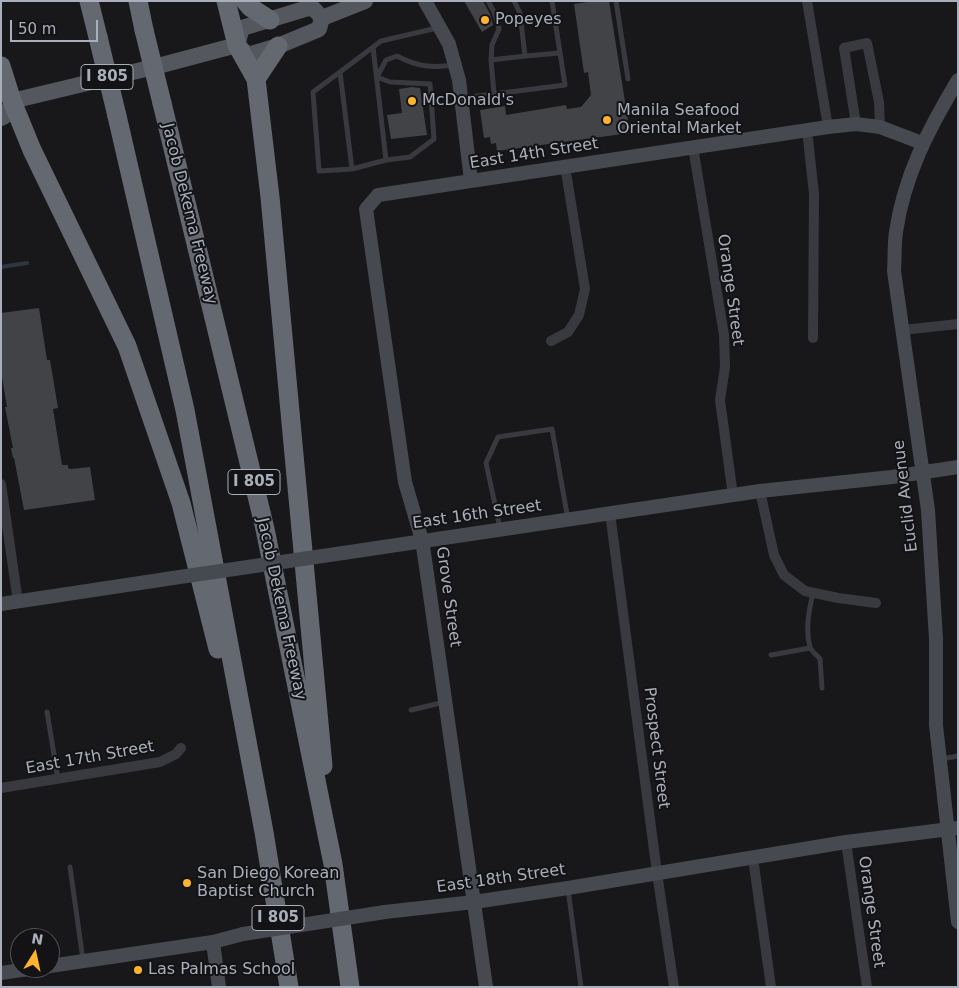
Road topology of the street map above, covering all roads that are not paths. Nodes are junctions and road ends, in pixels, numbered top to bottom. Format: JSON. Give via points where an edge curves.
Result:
{"nodes":[{"id":1,"x":89,"y":1,"type":"edge"},
{"id":2,"x":138,"y":1,"type":"edge"},
{"id":3,"x":226,"y":1,"type":"edge"},
{"id":4,"x":245,"y":1,"type":"edge"},
{"id":5,"x":365,"y":1,"type":"edge"},
{"id":6,"x":425,"y":1,"type":"edge"},
{"id":7,"x":488,"y":1,"type":"edge"},
{"id":8,"x":514,"y":1,"type":"edge"},
{"id":9,"x":552,"y":1,"type":"edge"},
{"id":10,"x":616,"y":1,"type":"edge"},
{"id":11,"x":807,"y":1,"type":"edge"},
{"id":12,"x":322,"y":18,"type":"junction"},
{"id":13,"x":270,"y":20,"type":"junction"},
{"id":14,"x":440,"y":27,"type":"junction"},
{"id":15,"x":236,"y":45,"type":"junction"},
{"id":16,"x":278,"y":46,"type":"junction"},
{"id":17,"x":373,"y":47,"type":"junction"},
{"id":18,"x":560,"y":53,"type":"junction"},
{"id":19,"x":525,"y":56,"type":"junction"},
{"id":20,"x":490,"y":60,"type":"junction"},
{"id":21,"x":455,"y":65,"type":"junction"},
{"id":22,"x":1,"y":66,"type":"edge"},
{"id":23,"x":340,"y":72,"type":"junction"},
{"id":24,"x":377,"y":77,"type":"junction"},
{"id":25,"x":256,"y":79,"type":"junction"},
{"id":26,"x":628,"y":79,"type":"dead end"},
{"id":27,"x":958,"y":80,"type":"edge"},
{"id":28,"x":494,"y":94,"type":"junction"},
{"id":29,"x":6,"y":97,"type":"edge"},
{"id":30,"x":461,"y":98,"type":"junction"},
{"id":31,"x":1,"y":118,"type":"edge"},
{"id":32,"x":856,"y":124,"type":"junction"},
{"id":33,"x":828,"y":127,"type":"junction"},
{"id":34,"x":880,"y":127,"type":"junction"},
{"id":35,"x":807,"y":130,"type":"junction"},
{"id":36,"x":922,"y":143,"type":"junction"},
{"id":37,"x":693,"y":147,"type":"junction"},
{"id":38,"x":386,"y":160,"type":"junction"},
{"id":39,"x":565,"y":166,"type":"junction"},
{"id":40,"x":352,"y":169,"type":"junction"},
{"id":41,"x":471,"y":181,"type":"junction"},
{"id":42,"x":386,"y":194,"type":"joint"},
{"id":43,"x":958,"y":324,"type":"edge"},
{"id":44,"x":903,"y":330,"type":"junction"},
{"id":45,"x":813,"y":338,"type":"dead end"},
{"id":46,"x":551,"y":341,"type":"dead end"},
{"id":47,"x":958,"y":467,"type":"edge"},
{"id":48,"x":922,"y":472,"type":"junction"},
{"id":49,"x":1,"y":484,"type":"edge"},
{"id":50,"x":760,"y":491,"type":"junction"},
{"id":51,"x":733,"y":496,"type":"junction"},
{"id":52,"x":610,"y":513,"type":"junction"},
{"id":53,"x":568,"y":520,"type":"junction"},
{"id":54,"x":501,"y":531,"type":"junction"},
{"id":55,"x":422,"y":540,"type":"junction"},
{"id":56,"x":813,"y":593,"type":"junction"},
{"id":57,"x":18,"y":602,"type":"junction"},
{"id":58,"x":876,"y":602,"type":"dead end"},
{"id":59,"x":1,"y":604,"type":"edge"},
{"id":60,"x":810,"y":648,"type":"junction"},
{"id":61,"x":771,"y":655,"type":"dead end"},
{"id":62,"x":822,"y":688,"type":"dead end"},
{"id":63,"x":445,"y":702,"type":"junction"},
{"id":64,"x":411,"y":710,"type":"dead end"},
{"id":65,"x":48,"y":712,"type":"dead end"},
{"id":66,"x":180,"y":748,"type":"dead end"},
{"id":67,"x":958,"y":756,"type":"edge"},
{"id":68,"x":940,"y":759,"type":"junction"},
{"id":69,"x":58,"y":779,"type":"junction"},
{"id":70,"x":1,"y":788,"type":"edge"},
{"id":71,"x":953,"y":829,"type":"edge"},
{"id":72,"x":846,"y":842,"type":"junction"},
{"id":73,"x":268,"y":850,"type":"junction"},
{"id":74,"x":753,"y":858,"type":"junction"},
{"id":75,"x":332,"y":864,"type":"junction"},
{"id":76,"x":70,"y":867,"type":"dead end"},
{"id":77,"x":657,"y":873,"type":"junction"},
{"id":78,"x":568,"y":888,"type":"junction"},
{"id":79,"x":474,"y":902,"type":"junction"},
{"id":80,"x":958,"y":922,"type":"edge"},
{"id":81,"x":213,"y":942,"type":"junction"},
{"id":82,"x":83,"y":961,"type":"junction"},
{"id":83,"x":60,"y":964,"type":"edge"},
{"id":84,"x":219,"y":987,"type":"edge"},
{"id":85,"x":289,"y":987,"type":"edge"},
{"id":86,"x":350,"y":987,"type":"edge"},
{"id":87,"x":486,"y":987,"type":"edge"},
{"id":88,"x":581,"y":987,"type":"edge"},
{"id":89,"x":674,"y":987,"type":"edge"},
{"id":90,"x":771,"y":987,"type":"edge"},
{"id":91,"x":867,"y":987,"type":"edge"}],
"edges":[{"from":1,"to":73,"type":"highway","number":"I 805","bridge":true,"via":[[185,410]]},
{"from":2,"to":75,"type":"highway","name":"Jacob Dekema Freeway","number":"I 805","bridge":true,"via":[[265,529]]},
{"from":3,"to":15,"type":"highway"},
{"from":4,"to":13,"type":"highway"},
{"from":5,"to":12,"type":"main road"},
{"from":6,"to":14,"type":"street"},
{"from":7,"to":20,"type":"lane","via":[[499,29]]},
{"from":8,"to":19,"type":"lane","via":[[520,13]]},
{"from":9,"to":18,"type":"lane"},
{"from":10,"to":26,"type":"lane"},
{"from":11,"to":33,"type":"street"},
{"from":12,"to":13,"type":"main road","via":[[314,9],[308,8]]},
{"from":12,"to":16,"type":"main road","via":[[318,29]]},
{"from":13,"to":15,"type":"main road","via":[[242,28]]},
{"from":14,"to":17,"type":"lane","via":[[381,41]]},
{"from":14,"to":21,"type":"street"},
{"from":15,"to":16,"type":"main road","via":[[248,55]]},
{"from":15,"to":25,"type":"highway"},
{"from":15,"to":29,"type":"main road","via":[[158,66]]},
{"from":16,"to":25,"type":"highway"},
{"from":17,"to":23,"type":"lane"},
{"from":17,"to":24,"type":"lane"},
{"from":18,"to":19,"type":"lane"},
{"from":18,"to":28,"type":"lane","via":[[565,85]]},
{"from":19,"to":20,"type":"lane"},
{"from":20,"to":28,"type":"lane"},
{"from":21,"to":24,"type":"lane","via":[[435,68],[412,64],[397,56],[386,60]]},
{"from":21,"to":30,"type":"street"},
{"from":22,"to":29,"type":"highway"},
{"from":23,"to":40,"type":"lane"},
{"from":23,"to":40,"type":"lane","via":[[313,92],[319,171]]},
{"from":24,"to":38,"type":"lane"},
{"from":24,"to":38,"type":"lane","via":[[390,82],[430,84],[434,139],[410,158]]},
{"from":25,"to":75,"type":"highway","via":[[271,207]]},
{"from":27,"to":36,"type":"street","name":"Euclid Avenue"},
{"from":28,"to":30,"type":"lane"},
{"from":29,"to":31,"type":"main road","via":[[10,109]]},
{"from":29,"to":73,"type":"highway","via":[[127,346],[178,494],[216,640],[240,753]]},
{"from":30,"to":41,"type":"street"},
{"from":32,"to":33,"type":"street","name":"East 14th Street"},
{"from":32,"to":34,"type":"street","name":"East 14th Street"},
{"from":32,"to":34,"type":"street","via":[[844,48],[867,43],[879,102]]},
{"from":33,"to":35,"type":"street","name":"East 14th Street"},
{"from":34,"to":36,"type":"street","name":"East 14th Street"},
{"from":35,"to":37,"type":"street","name":"East 14th Street"},
{"from":35,"to":45,"type":"street","via":[[814,194]]},
{"from":36,"to":44,"type":"street","name":"Euclid Avenue","via":[[906,185],[896,233],[894,271]]},
{"from":37,"to":39,"type":"street","name":"East 14th Street"},
{"from":37,"to":51,"type":"street","name":"Orange Street","via":[[724,335],[725,367],[720,400]]},
{"from":38,"to":40,"type":"lane"},
{"from":39,"to":41,"type":"street","name":"East 14th Street"},
{"from":39,"to":46,"type":"street","via":[[585,289],[579,315],[568,332]]},
{"from":41,"to":42,"type":"street","name":"East 14th Street"},
{"from":42,"to":55,"type":"street","name":"Grove Street","via":[[378,195],[366,209],[405,482]]},
{"from":43,"to":44,"type":"street"},
{"from":44,"to":48,"type":"street","name":"Euclid Avenue"},
{"from":47,"to":48,"type":"street","name":"East 16th Street"},
{"from":48,"to":50,"type":"street","name":"East 16th Street"},
{"from":48,"to":68,"type":"street","name":"Euclid Avenue","via":[[934,587],[936,726]]},
{"from":49,"to":57,"type":"street"},
{"from":50,"to":51,"type":"street","name":"East 16th Street"},
{"from":50,"to":56,"type":"street","via":[[774,555],[784,575],[805,591]]},
{"from":51,"to":52,"type":"street","name":"East 16th Street"},
{"from":52,"to":53,"type":"street","name":"East 16th Street"},
{"from":52,"to":77,"type":"street","name":"Prospect Street"},
{"from":53,"to":54,"type":"street","name":"East 16th Street"},
{"from":53,"to":54,"type":"lane","via":[[552,429],[498,437],[486,463]]},
{"from":54,"to":55,"type":"street","name":"East 16th Street"},
{"from":55,"to":57,"type":"street","name":"East 16th Street","bridge":true},
{"from":55,"to":63,"type":"street","name":"Grove Street"},
{"from":56,"to":58,"type":"street"},
{"from":56,"to":60,"type":"lane","via":[[809,610]]},
{"from":57,"to":59,"type":"street","name":"East 16th Street"},
{"from":60,"to":61,"type":"lane"},
{"from":60,"to":62,"type":"lane","via":[[820,659]]},
{"from":63,"to":64,"type":"lane"},
{"from":63,"to":79,"type":"street","name":"Grove Street"},
{"from":65,"to":69,"type":"lane"},
{"from":66,"to":69,"type":"street","name":"East 17th Street","via":[[176,754],[160,762]]},
{"from":67,"to":68,"type":"lane"},
{"from":68,"to":71,"type":"street","name":"Euclid Avenue"},
{"from":69,"to":70,"type":"street","name":"East 17th Street"},
{"from":71,"to":72,"type":"street","name":"East 18th Street"},
{"from":71,"to":80,"type":"street","name":"Euclid Avenue"},
{"from":72,"to":74,"type":"street","name":"East 18th Street"},
{"from":72,"to":91,"type":"street","name":"Orange Street"},
{"from":73,"to":85,"type":"highway","number":"I 805"},
{"from":74,"to":77,"type":"street","name":"East 18th Street"},
{"from":74,"to":90,"type":"street"},
{"from":75,"to":86,"type":"highway","name":"Jacob Dekema Freeway","number":"I 805"},
{"from":76,"to":82,"type":"lane"},
{"from":77,"to":78,"type":"street","name":"East 18th Street"},
{"from":77,"to":89,"type":"street","name":"Prospect Street"},
{"from":78,"to":79,"type":"street","name":"East 18th Street"},
{"from":78,"to":88,"type":"lane"},
{"from":79,"to":81,"type":"street","name":"East 18th Street","bridge":true,"via":[[385,912],[243,934]]},
{"from":79,"to":87,"type":"street","name":"Grove Street"},
{"from":81,"to":82,"type":"street","name":"East 18th Street"},
{"from":81,"to":84,"type":"street"},
{"from":82,"to":83,"type":"street","name":"East 18th Street"}]}
